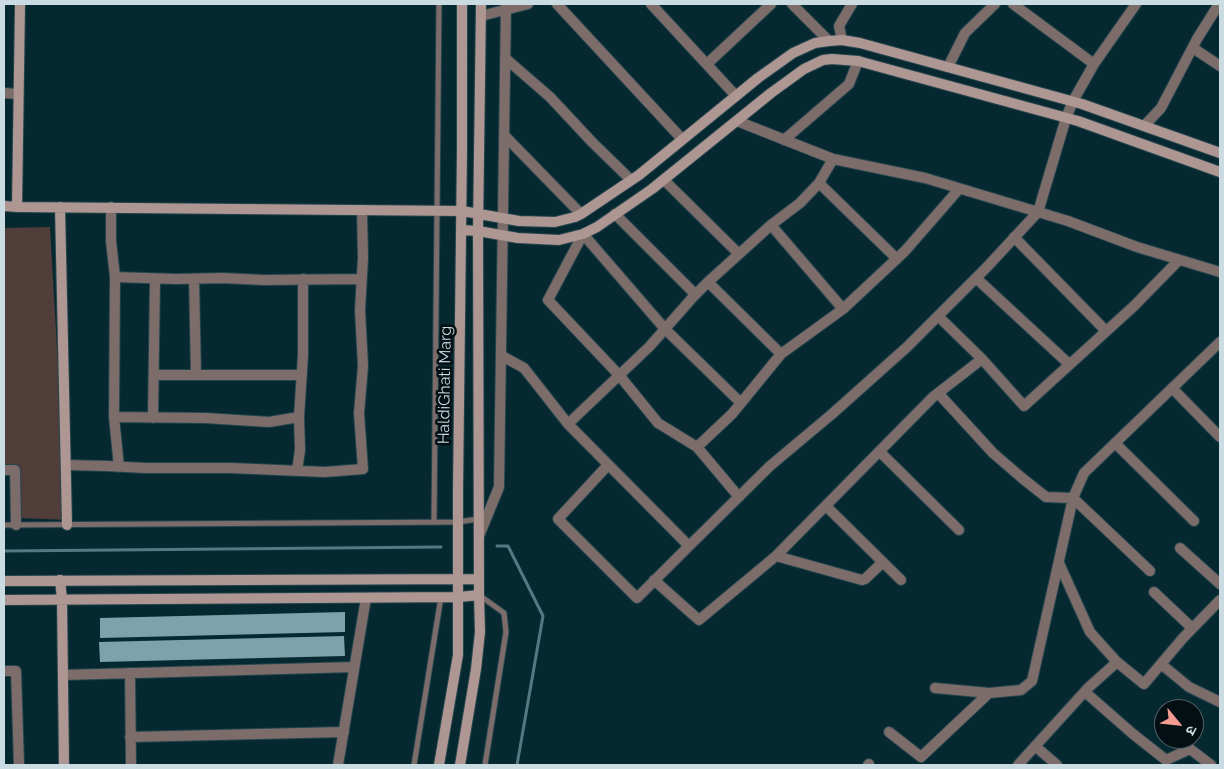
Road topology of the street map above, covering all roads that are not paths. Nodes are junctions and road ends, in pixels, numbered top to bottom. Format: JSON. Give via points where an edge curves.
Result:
{"nodes":[{"id":1,"x":20,"y":4,"type":"edge"},
{"id":2,"x":439,"y":4,"type":"edge"},
{"id":3,"x":462,"y":4,"type":"edge"},
{"id":4,"x":481,"y":4,"type":"edge"},
{"id":5,"x":528,"y":4,"type":"edge"},
{"id":6,"x":556,"y":4,"type":"edge"},
{"id":7,"x":651,"y":4,"type":"edge"},
{"id":8,"x":771,"y":4,"type":"edge"},
{"id":9,"x":792,"y":4,"type":"edge"},
{"id":10,"x":852,"y":4,"type":"edge"},
{"id":11,"x":995,"y":4,"type":"edge"},
{"id":12,"x":1013,"y":4,"type":"edge"},
{"id":13,"x":1220,"y":4,"type":"edge"},
{"id":14,"x":1132,"y":5,"type":"edge"},
{"id":15,"x":506,"y":6,"type":"edge"},
{"id":16,"x":481,"y":16,"type":"junction"},
{"id":17,"x":829,"y":40,"type":"junction"},
{"id":18,"x":842,"y":40,"type":"junction"},
{"id":19,"x":1192,"y":48,"type":"junction"},
{"id":20,"x":505,"y":58,"type":"junction"},
{"id":21,"x":858,"y":61,"type":"junction"},
{"id":22,"x":706,"y":64,"type":"junction"},
{"id":23,"x":1094,"y":64,"type":"junction"},
{"id":24,"x":1220,"y":66,"type":"edge"},
{"id":25,"x":948,"y":67,"type":"junction"},
{"id":26,"x":4,"y":93,"type":"edge"},
{"id":27,"x":18,"y":94,"type":"junction"},
{"id":28,"x":736,"y":96,"type":"junction"},
{"id":29,"x":1073,"y":101,"type":"junction"},
{"id":30,"x":1066,"y":118,"type":"junction"},
{"id":31,"x":736,"y":121,"type":"junction"},
{"id":32,"x":1144,"y":126,"type":"junction"},
{"id":33,"x":504,"y":135,"type":"junction"},
{"id":34,"x":682,"y":139,"type":"junction"},
{"id":35,"x":784,"y":140,"type":"junction"},
{"id":36,"x":1220,"y":153,"type":"edge"},
{"id":37,"x":833,"y":159,"type":"junction"},
{"id":38,"x":1220,"y":172,"type":"edge"},
{"id":39,"x":632,"y":180,"type":"junction"},
{"id":40,"x":664,"y":180,"type":"junction"},
{"id":41,"x":819,"y":182,"type":"junction"},
{"id":42,"x":959,"y":189,"type":"junction"},
{"id":43,"x":4,"y":206,"type":"edge"},
{"id":44,"x":17,"y":207,"type":"junction"},
{"id":45,"x":60,"y":207,"type":"junction"},
{"id":46,"x":111,"y":207,"type":"junction"},
{"id":47,"x":362,"y":210,"type":"junction"},
{"id":48,"x":438,"y":210,"type":"junction"},
{"id":49,"x":462,"y":211,"type":"junction"},
{"id":50,"x":1038,"y":212,"type":"junction"},
{"id":51,"x":478,"y":213,"type":"junction"},
{"id":52,"x":581,"y":214,"type":"junction"},
{"id":53,"x":615,"y":214,"type":"junction"},
{"id":54,"x":504,"y":218,"type":"junction"},
{"id":55,"x":771,"y":225,"type":"junction"},
{"id":56,"x":462,"y":230,"type":"junction"},
{"id":57,"x":478,"y":231,"type":"junction"},
{"id":58,"x":583,"y":234,"type":"junction"},
{"id":59,"x":503,"y":236,"type":"junction"},
{"id":60,"x":1014,"y":237,"type":"junction"},
{"id":61,"x":739,"y":254,"type":"junction"},
{"id":62,"x":897,"y":259,"type":"junction"},
{"id":63,"x":1179,"y":260,"type":"junction"},
{"id":64,"x":1220,"y":272,"type":"edge"},
{"id":65,"x":115,"y":277,"type":"junction"},
{"id":66,"x":976,"y":278,"type":"junction"},
{"id":67,"x":155,"y":279,"type":"junction"},
{"id":68,"x":194,"y":279,"type":"junction"},
{"id":69,"x":303,"y":279,"type":"junction"},
{"id":70,"x":362,"y":279,"type":"junction"},
{"id":71,"x":708,"y":282,"type":"junction"},
{"id":72,"x":695,"y":294,"type":"junction"},
{"id":73,"x":843,"y":309,"type":"junction"},
{"id":74,"x":938,"y":316,"type":"junction"},
{"id":75,"x":665,"y":329,"type":"junction"},
{"id":76,"x":1106,"y":331,"type":"junction"},
{"id":77,"x":1220,"y":342,"type":"edge"},
{"id":78,"x":781,"y":354,"type":"junction"},
{"id":79,"x":507,"y":359,"type":"junction"},
{"id":80,"x":982,"y":359,"type":"junction"},
{"id":81,"x":1069,"y":364,"type":"junction"},
{"id":82,"x":196,"y":374,"type":"junction"},
{"id":83,"x":155,"y":375,"type":"junction"},
{"id":84,"x":302,"y":375,"type":"junction"},
{"id":85,"x":619,"y":375,"type":"junction"},
{"id":86,"x":1172,"y":388,"type":"junction"},
{"id":87,"x":938,"y":393,"type":"junction"},
{"id":88,"x":741,"y":403,"type":"junction"},
{"id":89,"x":114,"y":417,"type":"junction"},
{"id":90,"x":299,"y":417,"type":"junction"},
{"id":91,"x":153,"y":418,"type":"junction"},
{"id":92,"x":568,"y":424,"type":"junction"},
{"id":93,"x":1220,"y":437,"type":"edge"},
{"id":94,"x":1115,"y":443,"type":"junction"},
{"id":95,"x":697,"y":447,"type":"junction"},
{"id":96,"x":880,"y":452,"type":"junction"},
{"id":97,"x":66,"y":465,"type":"junction"},
{"id":98,"x":608,"y":465,"type":"junction"},
{"id":99,"x":119,"y":467,"type":"junction"},
{"id":100,"x":4,"y":470,"type":"edge"},
{"id":101,"x":296,"y":471,"type":"junction"},
{"id":102,"x":739,"y":497,"type":"junction"},
{"id":103,"x":1073,"y":498,"type":"junction"},
{"id":104,"x":826,"y":506,"type":"junction"},
{"id":105,"x":478,"y":519,"type":"junction"},
{"id":106,"x":1194,"y":521,"type":"dead end"},
{"id":107,"x":434,"y":522,"type":"junction"},
{"id":108,"x":458,"y":522,"type":"junction"},
{"id":109,"x":4,"y":525,"type":"edge"},
{"id":110,"x":16,"y":525,"type":"junction"},
{"id":111,"x":68,"y":525,"type":"junction"},
{"id":112,"x":959,"y":530,"type":"dead end"},
{"id":113,"x":478,"y":539,"type":"junction"},
{"id":114,"x":690,"y":546,"type":"junction"},
{"id":115,"x":1180,"y":548,"type":"dead end"},
{"id":116,"x":776,"y":556,"type":"junction"},
{"id":117,"x":882,"y":562,"type":"junction"},
{"id":118,"x":1058,"y":563,"type":"junction"},
{"id":119,"x":1150,"y":571,"type":"dead end"},
{"id":120,"x":459,"y":579,"type":"junction"},
{"id":121,"x":479,"y":579,"type":"junction"},
{"id":122,"x":60,"y":580,"type":"junction"},
{"id":123,"x":654,"y":580,"type":"junction"},
{"id":124,"x":901,"y":580,"type":"dead end"},
{"id":125,"x":4,"y":581,"type":"edge"},
{"id":126,"x":1220,"y":584,"type":"edge"},
{"id":127,"x":1154,"y":592,"type":"dead end"},
{"id":128,"x":479,"y":595,"type":"junction"},
{"id":129,"x":441,"y":597,"type":"junction"},
{"id":130,"x":459,"y":597,"type":"junction"},
{"id":131,"x":366,"y":598,"type":"junction"},
{"id":132,"x":4,"y":600,"type":"edge"},
{"id":133,"x":62,"y":600,"type":"junction"},
{"id":134,"x":1220,"y":600,"type":"edge"},
{"id":135,"x":1192,"y":628,"type":"junction"},
{"id":136,"x":1117,"y":662,"type":"junction"},
{"id":137,"x":1161,"y":664,"type":"junction"},
{"id":138,"x":354,"y":667,"type":"junction"},
{"id":139,"x":4,"y":671,"type":"edge"},
{"id":140,"x":130,"y":673,"type":"junction"},
{"id":141,"x":63,"y":675,"type":"junction"},
{"id":142,"x":935,"y":688,"type":"dead end"},
{"id":143,"x":1085,"y":692,"type":"junction"},
{"id":144,"x":989,"y":693,"type":"junction"},
{"id":145,"x":1220,"y":702,"type":"edge"},
{"id":146,"x":344,"y":732,"type":"junction"},
{"id":147,"x":889,"y":732,"type":"dead end"},
{"id":148,"x":130,"y":737,"type":"junction"},
{"id":149,"x":1035,"y":746,"type":"junction"},
{"id":150,"x":920,"y":761,"type":"edge"},
{"id":151,"x":19,"y":765,"type":"edge"},
{"id":152,"x":64,"y":765,"type":"edge"},
{"id":153,"x":131,"y":765,"type":"edge"},
{"id":154,"x":338,"y":765,"type":"edge"},
{"id":155,"x":414,"y":765,"type":"edge"},
{"id":156,"x":439,"y":765,"type":"edge"},
{"id":157,"x":460,"y":765,"type":"edge"},
{"id":158,"x":486,"y":765,"type":"edge"},
{"id":159,"x":1018,"y":765,"type":"edge"},
{"id":160,"x":1057,"y":765,"type":"edge"},
{"id":161,"x":1211,"y":765,"type":"edge"}],
"edges":[{"from":1,"to":27,"type":"street"},
{"from":2,"to":48,"type":"lane"},
{"from":3,"to":49,"type":"street","name":"HaldiGhati Marg"},
{"from":4,"to":16,"type":"street","name":"HaldiGhati Marg"},
{"from":5,"to":15,"type":"street"},
{"from":6,"to":34,"type":"street"},
{"from":7,"to":22,"type":"street"},
{"from":8,"to":22,"type":"street"},
{"from":9,"to":17,"type":"street"},
{"from":10,"to":18,"type":"street","via":[[839,26]]},
{"from":11,"to":25,"type":"street","via":[[965,34]]},
{"from":12,"to":23,"type":"street"},
{"from":13,"to":19,"type":"street"},
{"from":14,"to":23,"type":"street"},
{"from":15,"to":16,"type":"street"},
{"from":15,"to":20,"type":"street"},
{"from":16,"to":51,"type":"street","name":"HaldiGhati Marg"},
{"from":17,"to":18,"type":"street"},
{"from":17,"to":28,"type":"street","via":[[793,53]]},
{"from":18,"to":25,"type":"street"},
{"from":19,"to":24,"type":"street"},
{"from":19,"to":32,"type":"street","via":[[1161,108]]},
{"from":20,"to":33,"type":"street"},
{"from":20,"to":39,"type":"street","via":[[550,97]]},
{"from":21,"to":30,"type":"street"},
{"from":21,"to":31,"type":"street","via":[[832,59],[812,64]]},
{"from":21,"to":35,"type":"street","via":[[849,84]]},
{"from":22,"to":28,"type":"street"},
{"from":23,"to":29,"type":"street"},
{"from":25,"to":29,"type":"street"},
{"from":26,"to":27,"type":"street"},
{"from":27,"to":44,"type":"street"},
{"from":28,"to":34,"type":"street"},
{"from":29,"to":30,"type":"street"},
{"from":29,"to":32,"type":"street"},
{"from":30,"to":38,"type":"street"},
{"from":30,"to":50,"type":"street"},
{"from":31,"to":35,"type":"street"},
{"from":31,"to":40,"type":"street"},
{"from":32,"to":36,"type":"street"},
{"from":33,"to":52,"type":"street"},
{"from":33,"to":54,"type":"street"},
{"from":34,"to":39,"type":"street"},
{"from":35,"to":37,"type":"street"},
{"from":37,"to":41,"type":"street"},
{"from":37,"to":42,"type":"street","via":[[925,178]]},
{"from":39,"to":52,"type":"street"},
{"from":40,"to":53,"type":"street"},
{"from":40,"to":61,"type":"street"},
{"from":41,"to":55,"type":"street","via":[[800,203]]},
{"from":41,"to":62,"type":"street"},
{"from":42,"to":50,"type":"street"},
{"from":42,"to":62,"type":"street"},
{"from":43,"to":44,"type":"street"},
{"from":44,"to":45,"type":"street"},
{"from":45,"to":46,"type":"street"},
{"from":45,"to":97,"type":"street"},
{"from":46,"to":47,"type":"street"},
{"from":46,"to":65,"type":"street"},
{"from":47,"to":48,"type":"street"},
{"from":47,"to":70,"type":"street"},
{"from":48,"to":49,"type":"street"},
{"from":48,"to":107,"type":"lane"},
{"from":49,"to":51,"type":"street"},
{"from":49,"to":56,"type":"street","name":"HaldiGhati Marg"},
{"from":50,"to":60,"type":"street"},
{"from":50,"to":63,"type":"street"},
{"from":51,"to":54,"type":"street"},
{"from":51,"to":57,"type":"street","name":"HaldiGhati Marg"},
{"from":52,"to":54,"type":"street","via":[[555,222]]},
{"from":53,"to":58,"type":"street"},
{"from":53,"to":72,"type":"street"},
{"from":54,"to":59,"type":"street"},
{"from":55,"to":61,"type":"street"},
{"from":55,"to":73,"type":"street"},
{"from":56,"to":57,"type":"street"},
{"from":56,"to":108,"type":"street","name":"HaldiGhati Marg"},
{"from":57,"to":59,"type":"street"},
{"from":57,"to":105,"type":"street","name":"HaldiGhati Marg"},
{"from":58,"to":59,"type":"street","via":[[559,240]]},
{"from":58,"to":75,"type":"street"},
{"from":58,"to":85,"type":"street","via":[[548,300]]},
{"from":59,"to":79,"type":"street"},
{"from":60,"to":66,"type":"street"},
{"from":60,"to":76,"type":"street"},
{"from":61,"to":71,"type":"street"},
{"from":62,"to":73,"type":"street"},
{"from":63,"to":64,"type":"street"},
{"from":63,"to":76,"type":"street"},
{"from":65,"to":67,"type":"street"},
{"from":65,"to":89,"type":"street"},
{"from":66,"to":74,"type":"street"},
{"from":66,"to":81,"type":"street"},
{"from":67,"to":68,"type":"street"},
{"from":67,"to":83,"type":"street"},
{"from":68,"to":69,"type":"street"},
{"from":68,"to":82,"type":"street"},
{"from":69,"to":70,"type":"street"},
{"from":69,"to":84,"type":"street"},
{"from":70,"to":101,"type":"street","via":[[363,366],[359,413],[363,469]]},
{"from":71,"to":72,"type":"street"},
{"from":71,"to":78,"type":"street"},
{"from":72,"to":75,"type":"street"},
{"from":73,"to":78,"type":"street"},
{"from":74,"to":80,"type":"street"},
{"from":74,"to":102,"type":"street"},
{"from":75,"to":85,"type":"street"},
{"from":75,"to":88,"type":"street"},
{"from":76,"to":81,"type":"street"},
{"from":77,"to":86,"type":"street"},
{"from":78,"to":88,"type":"street"},
{"from":79,"to":92,"type":"street","via":[[524,368]]},
{"from":79,"to":113,"type":"street","via":[[499,487]]},
{"from":80,"to":81,"type":"street","via":[[1024,406]]},
{"from":80,"to":87,"type":"street"},
{"from":82,"to":83,"type":"street"},
{"from":82,"to":84,"type":"street"},
{"from":83,"to":91,"type":"street"},
{"from":84,"to":90,"type":"street"},
{"from":85,"to":92,"type":"street"},
{"from":85,"to":95,"type":"street","via":[[658,423]]},
{"from":86,"to":93,"type":"street"},
{"from":86,"to":94,"type":"street"},
{"from":87,"to":96,"type":"street"},
{"from":87,"to":103,"type":"street","via":[[994,453],[1046,498]]},
{"from":88,"to":95,"type":"street"},
{"from":89,"to":91,"type":"street"},
{"from":89,"to":99,"type":"street"},
{"from":90,"to":91,"type":"street","via":[[269,422]]},
{"from":90,"to":101,"type":"street","via":[[300,450]]},
{"from":92,"to":98,"type":"street"},
{"from":94,"to":103,"type":"street","via":[[1084,473]]},
{"from":94,"to":106,"type":"street"},
{"from":95,"to":102,"type":"street"},
{"from":96,"to":104,"type":"street"},
{"from":96,"to":112,"type":"street"},
{"from":97,"to":99,"type":"street"},
{"from":97,"to":111,"type":"street"},
{"from":98,"to":114,"type":"street"},
{"from":98,"to":123,"type":"street","via":[[558,519],[636,598]]},
{"from":99,"to":101,"type":"street"},
{"from":100,"to":110,"type":"street","via":[[14,470]]},
{"from":102,"to":114,"type":"street"},
{"from":103,"to":118,"type":"street"},
{"from":103,"to":119,"type":"street"},
{"from":104,"to":116,"type":"street"},
{"from":104,"to":117,"type":"street"},
{"from":105,"to":108,"type":"lane"},
{"from":105,"to":113,"type":"street","name":"HaldiGhati Marg"},
{"from":107,"to":108,"type":"lane"},
{"from":107,"to":111,"type":"lane"},
{"from":108,"to":120,"type":"street","name":"HaldiGhati Marg"},
{"from":109,"to":110,"type":"lane"},
{"from":110,"to":111,"type":"lane"},
{"from":113,"to":121,"type":"street","name":"HaldiGhati Marg"},
{"from":114,"to":123,"type":"street"},
{"from":115,"to":126,"type":"street"},
{"from":116,"to":117,"type":"street","via":[[862,580]]},
{"from":116,"to":123,"type":"street","via":[[699,620]]},
{"from":117,"to":124,"type":"street"},
{"from":118,"to":136,"type":"street","via":[[1090,632]]},
{"from":118,"to":144,"type":"street","via":[[1032,681],[1021,690]]},
{"from":120,"to":121,"type":"street"},
{"from":120,"to":122,"type":"street"},
{"from":120,"to":130,"type":"street","name":"HaldiGhati Marg"},
{"from":121,"to":128,"type":"street","name":"HaldiGhati Marg"},
{"from":122,"to":125,"type":"street"},
{"from":122,"to":133,"type":"street"},
{"from":127,"to":135,"type":"street"},
{"from":128,"to":130,"type":"street"},
{"from":128,"to":157,"type":"street","name":"HaldiGhati Marg","via":[[476,669]]},
{"from":128,"to":158,"type":"lane","via":[[504,613],[506,632]]},
{"from":129,"to":130,"type":"street"},
{"from":129,"to":131,"type":"street"},
{"from":129,"to":155,"type":"lane"},
{"from":130,"to":156,"type":"street","name":"HaldiGhati Marg","via":[[458,655]]},
{"from":131,"to":133,"type":"street"},
{"from":131,"to":138,"type":"street"},
{"from":132,"to":133,"type":"street"},
{"from":133,"to":141,"type":"street"},
{"from":134,"to":135,"type":"street"},
{"from":135,"to":137,"type":"street"},
{"from":136,"to":137,"type":"street","via":[[1144,684]]},
{"from":136,"to":143,"type":"street"},
{"from":137,"to":145,"type":"street","via":[[1189,687]]},
{"from":138,"to":140,"type":"street"},
{"from":138,"to":146,"type":"street"},
{"from":139,"to":151,"type":"street","via":[[16,671]]},
{"from":140,"to":141,"type":"street"},
{"from":140,"to":148,"type":"street"},
{"from":141,"to":152,"type":"street"},
{"from":142,"to":144,"type":"street"},
{"from":143,"to":149,"type":"street"},
{"from":143,"to":161,"type":"street","via":[[1166,760],[1190,748]]},
{"from":144,"to":150,"type":"street"},
{"from":146,"to":148,"type":"street"},
{"from":146,"to":154,"type":"street"},
{"from":147,"to":150,"type":"street"},
{"from":148,"to":153,"type":"street"},
{"from":149,"to":159,"type":"street"},
{"from":149,"to":160,"type":"street"}]}
